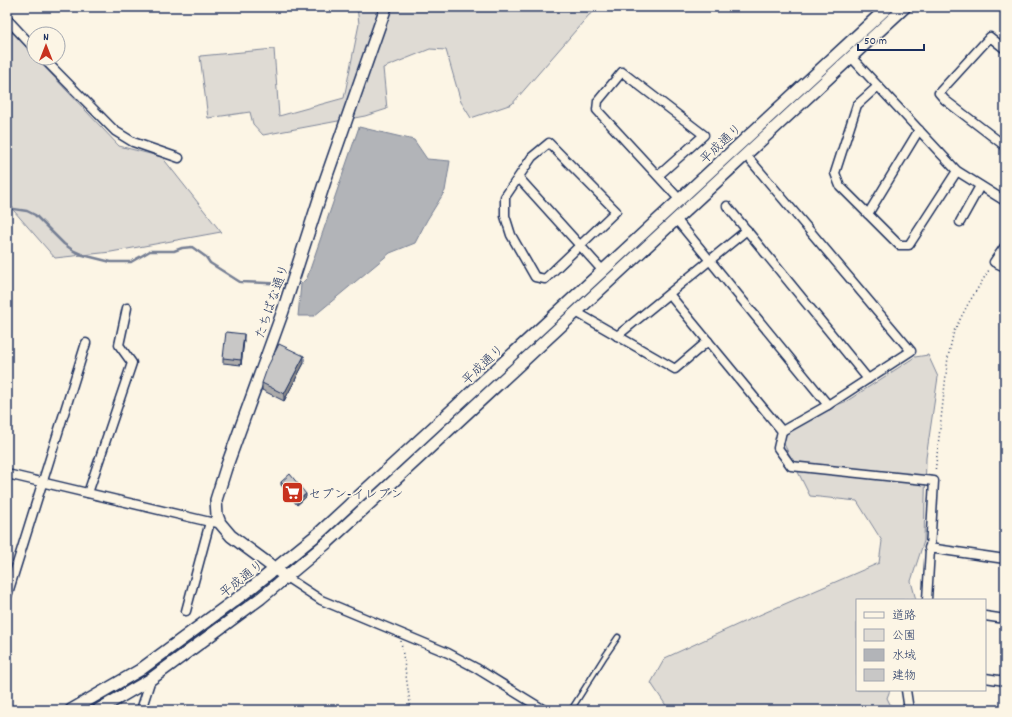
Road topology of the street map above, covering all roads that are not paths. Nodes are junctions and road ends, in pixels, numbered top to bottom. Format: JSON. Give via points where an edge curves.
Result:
{"nodes":[{"id":1,"x":386,"y":7,"type":"edge"},
{"id":2,"x":888,"y":7,"type":"edge"},
{"id":3,"x":905,"y":7,"type":"edge"},
{"id":4,"x":7,"y":19,"type":"edge"},
{"id":5,"x":26,"y":39,"type":"edge"},
{"id":6,"x":1005,"y":49,"type":"edge"},
{"id":7,"x":851,"y":57,"type":"junction"},
{"id":8,"x":51,"y":66,"type":"edge"},
{"id":9,"x":878,"y":86,"type":"junction"},
{"id":10,"x":919,"y":130,"type":"junction"},
{"id":11,"x":1005,"y":146,"type":"edge"},
{"id":12,"x":746,"y":155,"type":"junction"},
{"id":13,"x":179,"y":158,"type":"dead end"},
{"id":14,"x":957,"y":171,"type":"junction"},
{"id":15,"x":658,"y":176,"type":"junction"},
{"id":16,"x":519,"y":178,"type":"junction"},
{"id":17,"x":980,"y":186,"type":"junction"},
{"id":18,"x":680,"y":200,"type":"junction"},
{"id":19,"x":1005,"y":201,"type":"edge"},
{"id":20,"x":727,"y":206,"type":"dead end"},
{"id":21,"x":868,"y":214,"type":"junction"},
{"id":22,"x":676,"y":219,"type":"junction"},
{"id":23,"x":960,"y":222,"type":"dead end"},
{"id":24,"x":747,"y":230,"type":"junction"},
{"id":25,"x":580,"y":245,"type":"junction"},
{"id":26,"x":1005,"y":246,"type":"edge"},
{"id":27,"x":710,"y":261,"type":"junction"},
{"id":28,"x":1005,"y":267,"type":"edge"},
{"id":29,"x":602,"y":271,"type":"junction"},
{"id":30,"x":670,"y":294,"type":"junction"},
{"id":31,"x":126,"y":308,"type":"dead end"},
{"id":32,"x":576,"y":312,"type":"junction"},
{"id":33,"x":617,"y":336,"type":"junction"},
{"id":34,"x":708,"y":341,"type":"junction"},
{"id":35,"x":86,"y":344,"type":"dead end"},
{"id":36,"x":868,"y":379,"type":"junction"},
{"id":37,"x":828,"y":405,"type":"junction"},
{"id":38,"x":782,"y":431,"type":"junction"},
{"id":39,"x":7,"y":474,"type":"edge"},
{"id":40,"x":43,"y":482,"type":"junction"},
{"id":41,"x":88,"y":493,"type":"junction"},
{"id":42,"x":215,"y":523,"type":"junction"},
{"id":43,"x":929,"y":548,"type":"junction"},
{"id":44,"x":1005,"y":559,"type":"edge"},
{"id":45,"x":275,"y":569,"type":"junction"},
{"id":46,"x":286,"y":577,"type":"junction"},
{"id":47,"x":7,"y":596,"type":"edge"},
{"id":48,"x":926,"y":599,"type":"edge"},
{"id":49,"x":186,"y":611,"type":"dead end"},
{"id":50,"x":986,"y":616,"type":"edge"},
{"id":51,"x":1005,"y":619,"type":"edge"},
{"id":52,"x":618,"y":637,"type":"dead end"},
{"id":53,"x":986,"y":678,"type":"edge"},
{"id":54,"x":151,"y":679,"type":"junction"},
{"id":55,"x":1005,"y":681,"type":"edge"},
{"id":56,"x":906,"y":691,"type":"edge"},
{"id":57,"x":71,"y":710,"type":"edge"},
{"id":58,"x":98,"y":710,"type":"edge"},
{"id":59,"x":141,"y":710,"type":"edge"},
{"id":60,"x":544,"y":710,"type":"edge"},
{"id":61,"x":570,"y":710,"type":"edge"},
{"id":62,"x":908,"y":710,"type":"edge"}],
"edges":[{"from":1,"to":42,"type":"street","name":"たちばな通り","via":[[283,310],[226,468],[216,500]]},
{"from":2,"to":18,"type":"street","name":"平成通り"},
{"from":3,"to":7,"type":"street","name":"平成通り"},
{"from":4,"to":5,"type":"street"},
{"from":6,"to":11,"type":"street","via":[[990,37],[939,93]]},
{"from":7,"to":9,"type":"street"},
{"from":7,"to":12,"type":"street","name":"平成通り"},
{"from":8,"to":13,"type":"street","via":[[115,131],[133,142]]},
{"from":9,"to":10,"type":"street"},
{"from":9,"to":21,"type":"street","via":[[857,105],[835,173],[840,186]]},
{"from":10,"to":14,"type":"street"},
{"from":10,"to":21,"type":"street"},
{"from":12,"to":22,"type":"street","name":"平成通り"},
{"from":12,"to":36,"type":"street","via":[[911,351]]},
{"from":14,"to":17,"type":"street"},
{"from":14,"to":21,"type":"street","via":[[909,245],[899,245]]},
{"from":15,"to":15,"type":"street","via":[[597,110],[598,101],[622,72],[704,136]]},
{"from":15,"to":18,"type":"street"},
{"from":16,"to":25,"type":"street"},
{"from":16,"to":25,"type":"street","via":[[506,197],[505,216],[511,235],[535,277],[545,279]]},
{"from":16,"to":25,"type":"street","via":[[532,157],[549,143],[616,211]]},
{"from":17,"to":19,"type":"street"},
{"from":17,"to":23,"type":"street"},
{"from":18,"to":29,"type":"street","name":"平成通り"},
{"from":20,"to":24,"type":"street"},
{"from":22,"to":27,"type":"street"},
{"from":22,"to":32,"type":"street","name":"平成通り"},
{"from":24,"to":27,"type":"street"},
{"from":24,"to":36,"type":"street"},
{"from":25,"to":29,"type":"street"},
{"from":26,"to":28,"type":"street","via":[[994,262]]},
{"from":27,"to":30,"type":"street"},
{"from":27,"to":37,"type":"street"},
{"from":29,"to":45,"type":"street","name":"平成通り","via":[[319,533]]},
{"from":30,"to":33,"type":"street"},
{"from":30,"to":34,"type":"street"},
{"from":31,"to":41,"type":"street","via":[[119,345],[132,363]]},
{"from":32,"to":33,"type":"street"},
{"from":32,"to":46,"type":"street","name":"平成通り","via":[[328,542]]},
{"from":33,"to":34,"type":"street","via":[[675,369]]},
{"from":34,"to":38,"type":"street"},
{"from":35,"to":40,"type":"street"},
{"from":36,"to":37,"type":"street"},
{"from":37,"to":38,"type":"street"},
{"from":38,"to":43,"type":"street","via":[[778,448],[791,466],[934,481]]},
{"from":39,"to":40,"type":"street"},
{"from":40,"to":41,"type":"street"},
{"from":40,"to":47,"type":"street"},
{"from":41,"to":42,"type":"street"},
{"from":42,"to":45,"type":"street","name":"たちばな通り"},
{"from":42,"to":49,"type":"street"},
{"from":43,"to":44,"type":"street"},
{"from":43,"to":48,"type":"street"},
{"from":45,"to":46,"type":"street","name":"たちばな通り"},
{"from":45,"to":57,"type":"street","name":"平成通り","via":[[140,670]]},
{"from":46,"to":54,"type":"street","name":"平成通り"},
{"from":46,"to":60,"type":"street","via":[[321,600],[455,657]]},
{"from":50,"to":51,"type":"street"},
{"from":52,"to":61,"type":"lane"},
{"from":53,"to":55,"type":"street"},
{"from":54,"to":58,"type":"street","name":"平成通り"},
{"from":54,"to":59,"type":"street"},
{"from":56,"to":62,"type":"street"}]}
